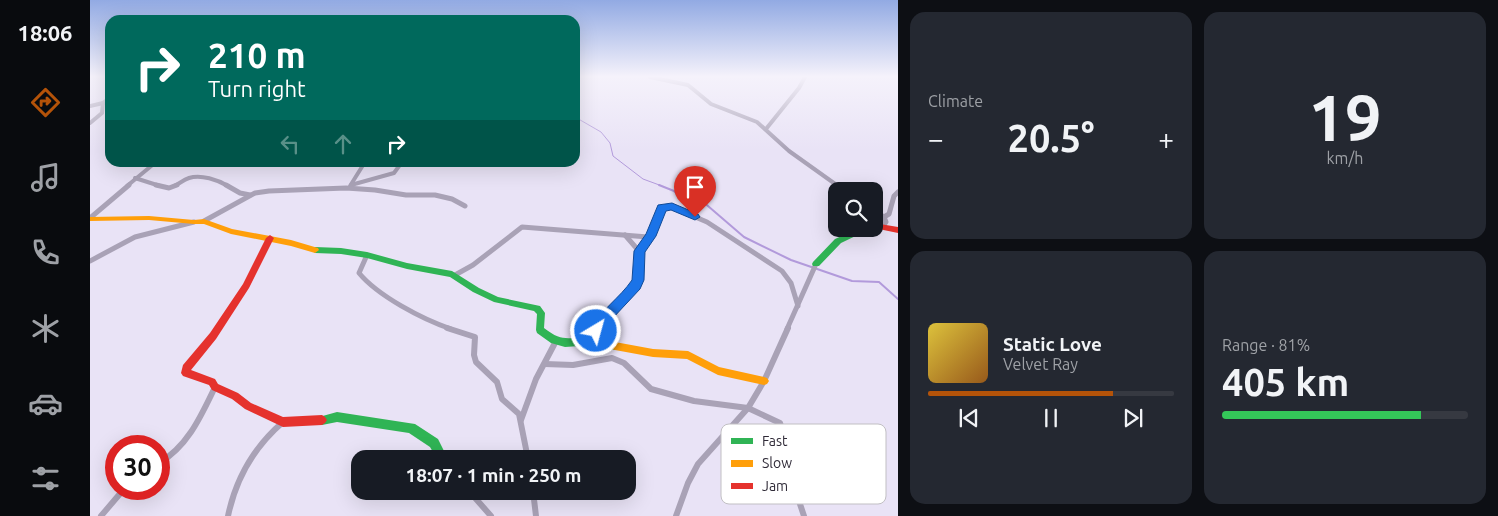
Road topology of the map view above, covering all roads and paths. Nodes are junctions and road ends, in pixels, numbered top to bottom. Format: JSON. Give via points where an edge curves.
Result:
{"nodes":[{"id":1,"x":708,"y":101,"type":"edge"},
{"id":2,"x":788,"y":101,"type":"edge"},
{"id":3,"x":104,"y":103,"type":"joint"},
{"id":4,"x":90,"y":106,"type":"edge"},
{"id":5,"x":90,"y":123,"type":"edge"},
{"id":6,"x":766,"y":129,"type":"junction"},
{"id":7,"x":149,"y":167,"type":"edge"},
{"id":8,"x":362,"y":167,"type":"edge"},
{"id":9,"x":398,"y":167,"type":"edge"},
{"id":10,"x":135,"y":178,"type":"junction"},
{"id":11,"x":832,"y":182,"type":"edge"},
{"id":12,"x":350,"y":187,"type":"junction"},
{"id":13,"x":898,"y":192,"type":"edge"},
{"id":14,"x":250,"y":195,"type":"junction"},
{"id":15,"x":464,"y":206,"type":"dead end"},
{"id":16,"x":90,"y":218,"type":"edge"},
{"id":17,"x":204,"y":221,"type":"junction"},
{"id":18,"x":194,"y":222,"type":"junction"},
{"id":19,"x":884,"y":222,"type":"joint"},
{"id":20,"x":898,"y":230,"type":"edge"},
{"id":21,"x":625,"y":235,"type":"junction"},
{"id":22,"x":650,"y":236,"type":"junction"},
{"id":23,"x":846,"y":237,"type":"edge"},
{"id":24,"x":270,"y":238,"type":"junction"},
{"id":25,"x":639,"y":251,"type":"junction"},
{"id":26,"x":367,"y":255,"type":"junction"},
{"id":27,"x":90,"y":261,"type":"edge"},
{"id":28,"x":816,"y":264,"type":"joint"},
{"id":29,"x":454,"y":275,"type":"junction"},
{"id":30,"x":798,"y":306,"type":"junction"},
{"id":31,"x":556,"y":341,"type":"junction"},
{"id":32,"x":591,"y":341,"type":"junction"},
{"id":33,"x":545,"y":364,"type":"junction"},
{"id":34,"x":764,"y":381,"type":"junction"},
{"id":35,"x":215,"y":387,"type":"junction"},
{"id":36,"x":748,"y":408,"type":"junction"},
{"id":37,"x":280,"y":421,"type":"junction"},
{"id":38,"x":521,"y":421,"type":"junction"},
{"id":39,"x":734,"y":424,"type":"edge"},
{"id":40,"x":780,"y":424,"type":"edge"},
{"id":41,"x":721,"y":438,"type":"edge"},
{"id":42,"x":438,"y":450,"type":"edge"},
{"id":43,"x":526,"y":450,"type":"edge"},
{"id":44,"x":170,"y":456,"type":"edge"},
{"id":45,"x":115,"y":500,"type":"edge"},
{"id":46,"x":477,"y":500,"type":"edge"},
{"id":47,"x":534,"y":500,"type":"edge"},
{"id":48,"x":800,"y":504,"type":"edge"},
{"id":49,"x":101,"y":516,"type":"edge"},
{"id":50,"x":228,"y":516,"type":"edge"},
{"id":51,"x":491,"y":516,"type":"edge"},
{"id":52,"x":536,"y":516,"type":"edge"},
{"id":53,"x":676,"y":516,"type":"edge"},
{"id":54,"x":804,"y":516,"type":"edge"}],
"edges":[{"from":1,"to":6,"type":"street","via":[[748,117]]},
{"from":2,"to":6,"type":"street"},
{"from":3,"to":4,"type":"street"},
{"from":3,"to":5,"type":"street","via":[[102,113]]},
{"from":6,"to":11,"type":"street","via":[[789,151]]},
{"from":7,"to":10,"type":"street"},
{"from":8,"to":12,"type":"street"},
{"from":9,"to":12,"type":"street","via":[[394,173]]},
{"from":10,"to":14,"type":"street","via":[[168,188],[188,177],[210,180]]},
{"from":10,"to":16,"type":"street"},
{"from":12,"to":14,"type":"street","via":[[262,191]]},
{"from":12,"to":15,"type":"street","via":[[406,195],[435,195]]},
{"from":13,"to":19,"type":"street"},
{"from":14,"to":17,"type":"street"},
{"from":16,"to":18,"type":"street"},
{"from":17,"to":18,"type":"street"},
{"from":17,"to":24,"type":"street","via":[[231,231]]},
{"from":18,"to":27,"type":"street","via":[[134,237]]},
{"from":19,"to":20,"type":"street"},
{"from":21,"to":22,"type":"street"},
{"from":21,"to":25,"type":"street","via":[[636,243]]},
{"from":21,"to":29,"type":"street","via":[[525,226],[483,260]]},
{"from":22,"to":25,"type":"street"},
{"from":22,"to":30,"type":"street","via":[[662,208],[672,207],[707,222],[782,271],[791,283]]},
{"from":23,"to":28,"type":"street","via":[[838,241]]},
{"from":24,"to":26,"type":"street","via":[[312,250],[341,250]]},
{"from":24,"to":35,"type":"street","via":[[246,286],[186,368],[186,373],[212,382]]},
{"from":25,"to":32,"type":"street","via":[[636,286],[600,324]]},
{"from":26,"to":29,"type":"street"},
{"from":26,"to":38,"type":"street","via":[[359,273],[369,285],[430,322],[475,338],[476,362],[497,382],[502,399],[518,412]]},
{"from":28,"to":30,"type":"street"},
{"from":29,"to":31,"type":"street","via":[[497,300],[537,308],[541,313],[540,330]]},
{"from":30,"to":34,"type":"street"},
{"from":31,"to":32,"type":"street","via":[[565,344]]},
{"from":31,"to":33,"type":"street"},
{"from":32,"to":34,"type":"street","via":[[653,353],[688,355],[718,371]]},
{"from":33,"to":36,"type":"street","via":[[573,365],[612,358],[626,364],[651,389],[694,401]]},
{"from":33,"to":38,"type":"street","via":[[525,405]]},
{"from":34,"to":36,"type":"street"},
{"from":35,"to":37,"type":"street"},
{"from":35,"to":44,"type":"street","via":[[188,436]]},
{"from":36,"to":39,"type":"street"},
{"from":36,"to":40,"type":"street"},
{"from":37,"to":42,"type":"street","via":[[337,417],[401,426],[416,430]]},
{"from":37,"to":50,"type":"street","via":[[237,484]]},
{"from":38,"to":43,"type":"street"},
{"from":41,"to":53,"type":"street","via":[[698,464]]},
{"from":45,"to":49,"type":"street"},
{"from":46,"to":51,"type":"street"},
{"from":47,"to":52,"type":"street"},
{"from":48,"to":54,"type":"street"}]}
